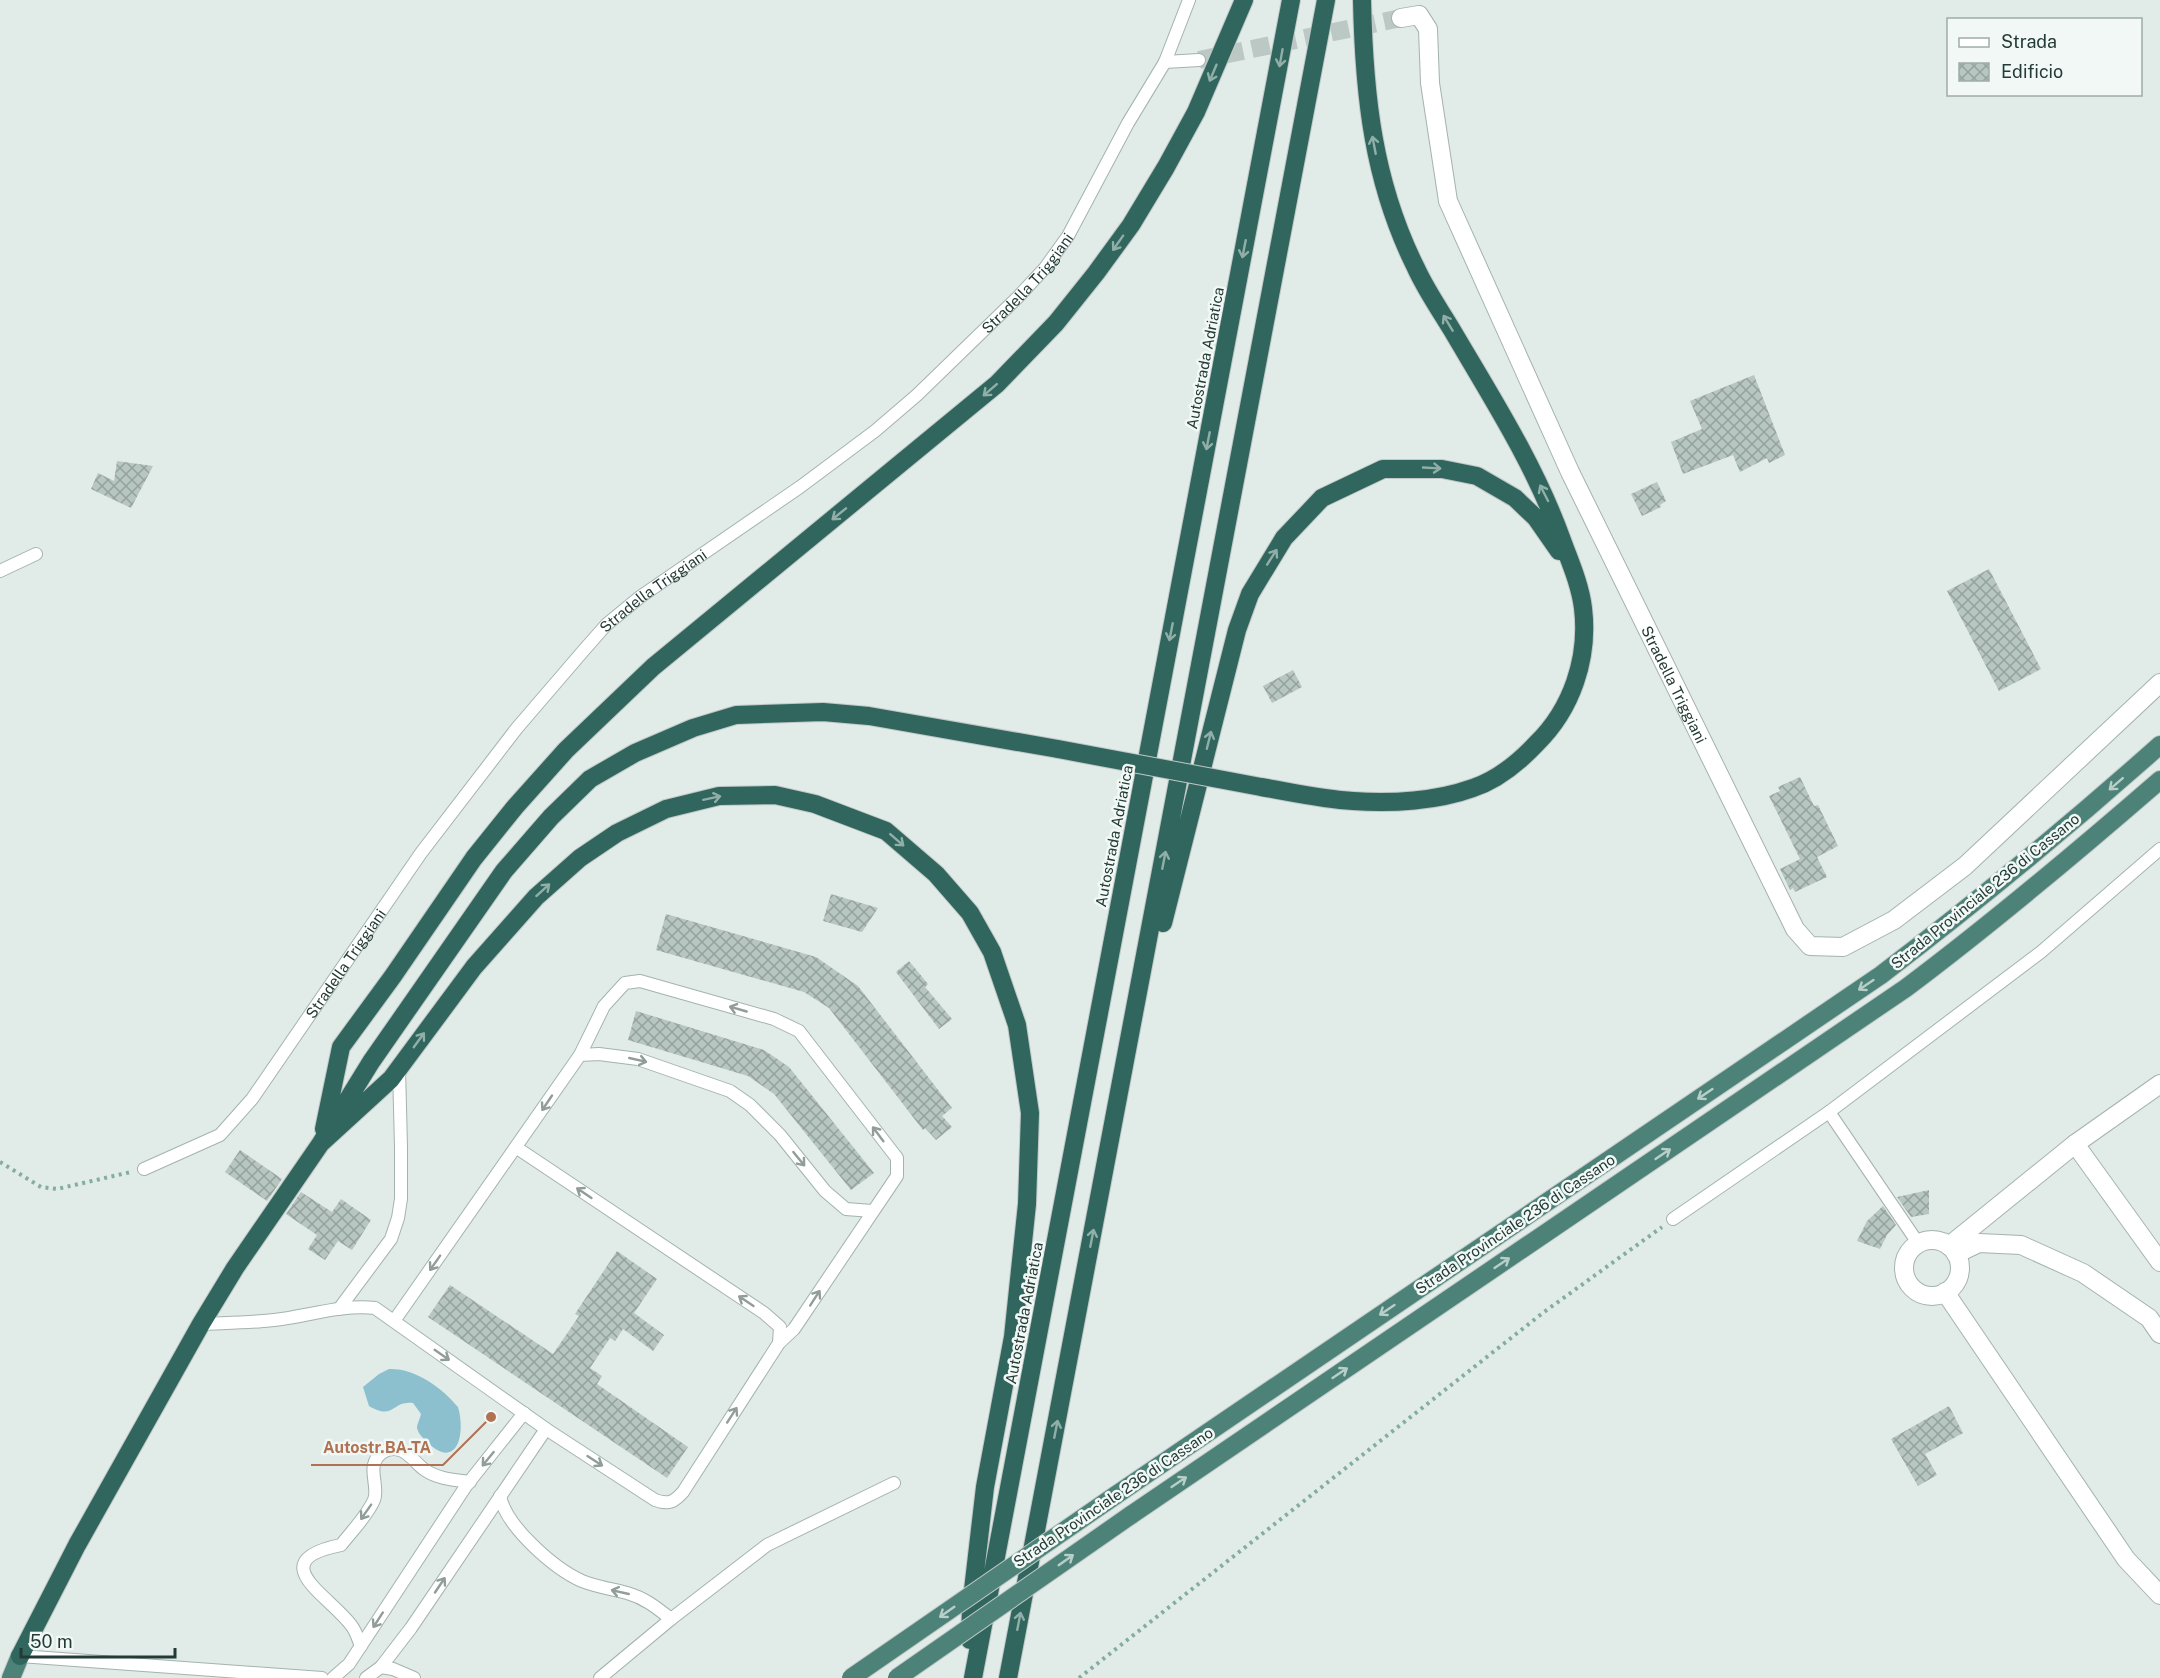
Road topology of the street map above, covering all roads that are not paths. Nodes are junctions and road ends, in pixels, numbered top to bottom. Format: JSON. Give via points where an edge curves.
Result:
{"nodes":[{"id":1,"x":1189,"y":0,"type":"edge"},
{"id":2,"x":1244,"y":0,"type":"edge"},
{"id":3,"x":1291,"y":0,"type":"edge"},
{"id":4,"x":1326,"y":0,"type":"edge"},
{"id":5,"x":1362,"y":0,"type":"edge"},
{"id":6,"x":1401,"y":18,"type":"tunnel mouth"},
{"id":7,"x":1199,"y":60,"type":"tunnel mouth"},
{"id":8,"x":1165,"y":62,"type":"junction"},
{"id":9,"x":36,"y":554,"type":"dead end"},
{"id":10,"x":0,"y":571,"type":"edge"},
{"id":11,"x":1580,"y":587,"type":"junction"},
{"id":12,"x":2160,"y":683,"type":"edge"},
{"id":13,"x":2160,"y":745,"type":"edge"},
{"id":14,"x":2160,"y":780,"type":"edge"},
{"id":15,"x":2160,"y":849,"type":"edge"},
{"id":16,"x":580,"y":1054,"type":"junction"},
{"id":17,"x":399,"y":1068,"type":"junction"},
{"id":18,"x":2160,"y":1084,"type":"edge"},
{"id":19,"x":1118,"y":1103,"type":"junction"},
{"id":20,"x":1829,"y":1112,"type":"junction"},
{"id":21,"x":321,"y":1143,"type":"junction"},
{"id":22,"x":2075,"y":1144,"type":"junction"},
{"id":23,"x":517,"y":1148,"type":"junction"},
{"id":24,"x":144,"y":1170,"type":"road end"},
{"id":25,"x":872,"y":1211,"type":"junction"},
{"id":26,"x":1673,"y":1219,"type":"road end"},
{"id":27,"x":1918,"y":1243,"type":"junction"},
{"id":28,"x":1953,"y":1250,"type":"junction"},
{"id":29,"x":2160,"y":1262,"type":"edge"},
{"id":30,"x":1945,"y":1292,"type":"junction"},
{"id":31,"x":339,"y":1309,"type":"junction"},
{"id":32,"x":394,"y":1321,"type":"junction"},
{"id":33,"x":201,"y":1324,"type":"junction"},
{"id":34,"x":2160,"y":1334,"type":"edge"},
{"id":35,"x":779,"y":1343,"type":"junction"},
{"id":36,"x":524,"y":1413,"type":"junction"},
{"id":37,"x":546,"y":1429,"type":"junction"},
{"id":38,"x":470,"y":1482,"type":"junction"},
{"id":39,"x":894,"y":1483,"type":"dead end"},
{"id":40,"x":500,"y":1496,"type":"junction"},
{"id":41,"x":2160,"y":1595,"type":"edge"},
{"id":42,"x":671,"y":1619,"type":"junction"},
{"id":43,"x":361,"y":1646,"type":"junction"},
{"id":44,"x":20,"y":1656,"type":"junction"},
{"id":45,"x":381,"y":1667,"type":"junction"},
{"id":46,"x":11,"y":1678,"type":"edge"},
{"id":47,"x":322,"y":1678,"type":"edge"},
{"id":48,"x":333,"y":1678,"type":"edge"},
{"id":49,"x":366,"y":1678,"type":"edge"},
{"id":50,"x":414,"y":1678,"type":"edge"},
{"id":51,"x":600,"y":1678,"type":"edge"},
{"id":52,"x":851,"y":1678,"type":"edge"},
{"id":53,"x":897,"y":1678,"type":"edge"},
{"id":54,"x":970,"y":1678,"type":"edge"},
{"id":55,"x":1008,"y":1678,"type":"edge"}],
"edges":[{"from":1,"to":8,"type":"lane","name":"Stradella Triggiani"},
{"from":2,"to":21,"type":"highway","one_way":true,"via":[[1196,112],[1166,168],[1131,225],[1056,323],[989,390],[653,667],[566,750],[515,807],[474,858],[341,1047]]},
{"from":3,"to":54,"type":"highway","name":"Autostrada Adriatica","one_way":true},
{"from":19,"to":4,"type":"highway","one_way":true},
{"from":11,"to":5,"type":"highway","one_way":true,"via":[[1549,502],[1416,269],[1396,219],[1379,169],[1370,123]]},
{"from":6,"to":12,"type":"street","name":"Stradella Triggiani","via":[[1419,15],[1428,29],[1430,83],[1448,201],[1570,472],[1795,929],[1810,946],[1843,947],[1894,920],[1965,866]]},
{"from":7,"to":8,"type":"lane"},
{"from":8,"to":24,"type":"lane","name":"Stradella Triggiani","via":[[1068,236],[1046,268],[875,431],[606,625],[517,728],[421,853],[252,1100],[220,1135]]},
{"from":9,"to":10,"type":"lane"},
{"from":19,"to":11,"type":"highway","one_way":true,"via":[[1237,630],[1250,594],[1284,538],[1322,498],[1383,469],[1442,469],[1477,476],[1515,498],[1548,534]]},
{"from":11,"to":21,"type":"highway","bridge":true,"via":[[1584,634],[1578,673],[1565,707],[1549,732],[1502,773],[1474,788],[1412,801],[1354,801],[1261,787],[921,724],[823,712],[736,716],[693,728],[635,753],[590,779],[504,871],[371,1062]]},
{"from":13,"to":52,"type":"highway","name":"Strada Provinciale 236 di Cassano","one_way":true,"bridge":true,"via":[[2050,841],[1881,975]]},
{"from":53,"to":14,"type":"highway","name":"Strada Provinciale 236 di Cassano","one_way":true,"bridge":true,"via":[[1906,988],[2007,910]]},
{"from":15,"to":20,"type":"lane","via":[[2041,952]]},
{"from":16,"to":23,"type":"lane","one_way":true},
{"from":16,"to":25,"type":"lane","one_way":true,"via":[[638,1059],[730,1091],[780,1135],[825,1191],[846,1209]]},
{"from":25,"to":16,"type":"lane","one_way":true,"via":[[897,1176],[897,1158],[799,1031],[774,1019],[640,981],[625,983],[604,1006]]},
{"from":17,"to":21,"type":"highway"},
{"from":17,"to":31,"type":"lane","via":[[398,1218],[390,1239]]},
{"from":17,"to":54,"type":"highway","one_way":true,"via":[[474,967],[536,897],[607,839],[666,809],[719,796],[776,795],[815,804],[886,831],[936,874],[970,913],[992,952],[1017,1025],[1030,1113],[1027,1204],[1013,1337],[985,1487],[971,1607]]},
{"from":18,"to":22,"type":"street"},
{"from":55,"to":19,"type":"highway","one_way":true},
{"from":20,"to":26,"type":"lane"},
{"from":20,"to":27,"type":"lane"},
{"from":21,"to":33,"type":"highway"},
{"from":22,"to":28,"type":"street"},
{"from":22,"to":29,"type":"street"},
{"from":23,"to":32,"type":"lane","one_way":true},
{"from":35,"to":23,"type":"lane","one_way":true,"via":[[780,1327],[764,1313]]},
{"from":35,"to":25,"type":"lane","one_way":true,"via":[[794,1329]]},
{"from":27,"to":28,"type":"street","via":[[1934,1240]]},
{"from":27,"to":30,"type":"street","via":[[1907,1256],[1908,1281],[1920,1293]]},
{"from":28,"to":30,"type":"street","via":[[1959,1262],[1957,1280]]},
{"from":28,"to":34,"type":"street","via":[[1979,1243],[2021,1245],[2083,1273],[2149,1318]]},
{"from":30,"to":41,"type":"street","via":[[2126,1559]]},
{"from":31,"to":32,"type":"lane","via":[[375,1308]]},
{"from":31,"to":33,"type":"lane","via":[[263,1321]]},
{"from":32,"to":36,"type":"lane","one_way":true},
{"from":33,"to":44,"type":"highway","via":[[77,1545]]},
{"from":37,"to":35,"type":"lane","one_way":true,"via":[[655,1500],[666,1504],[675,1501]]},
{"from":36,"to":37,"type":"lane"},
{"from":36,"to":38,"type":"lane","one_way":true},
{"from":37,"to":40,"type":"lane"},
{"from":38,"to":43,"type":"lane","one_way":true},
{"from":38,"to":43,"type":"lane","one_way":true,"via":[[438,1477],[402,1451],[385,1451],[374,1465],[375,1498],[363,1516],[341,1545],[321,1549],[305,1562],[305,1579],[352,1625]]},
{"from":39,"to":42,"type":"lane","via":[[767,1545]]},
{"from":42,"to":40,"type":"lane","one_way":true,"via":[[651,1603],[581,1580],[557,1565],[512,1524]]},
{"from":45,"to":40,"type":"lane","one_way":true},
{"from":42,"to":51,"type":"lane"},
{"from":43,"to":48,"type":"lane"},
{"from":44,"to":46,"type":"highway"},
{"from":44,"to":47,"type":"lane"},
{"from":45,"to":49,"type":"lane"},
{"from":45,"to":50,"type":"lane"}]}
